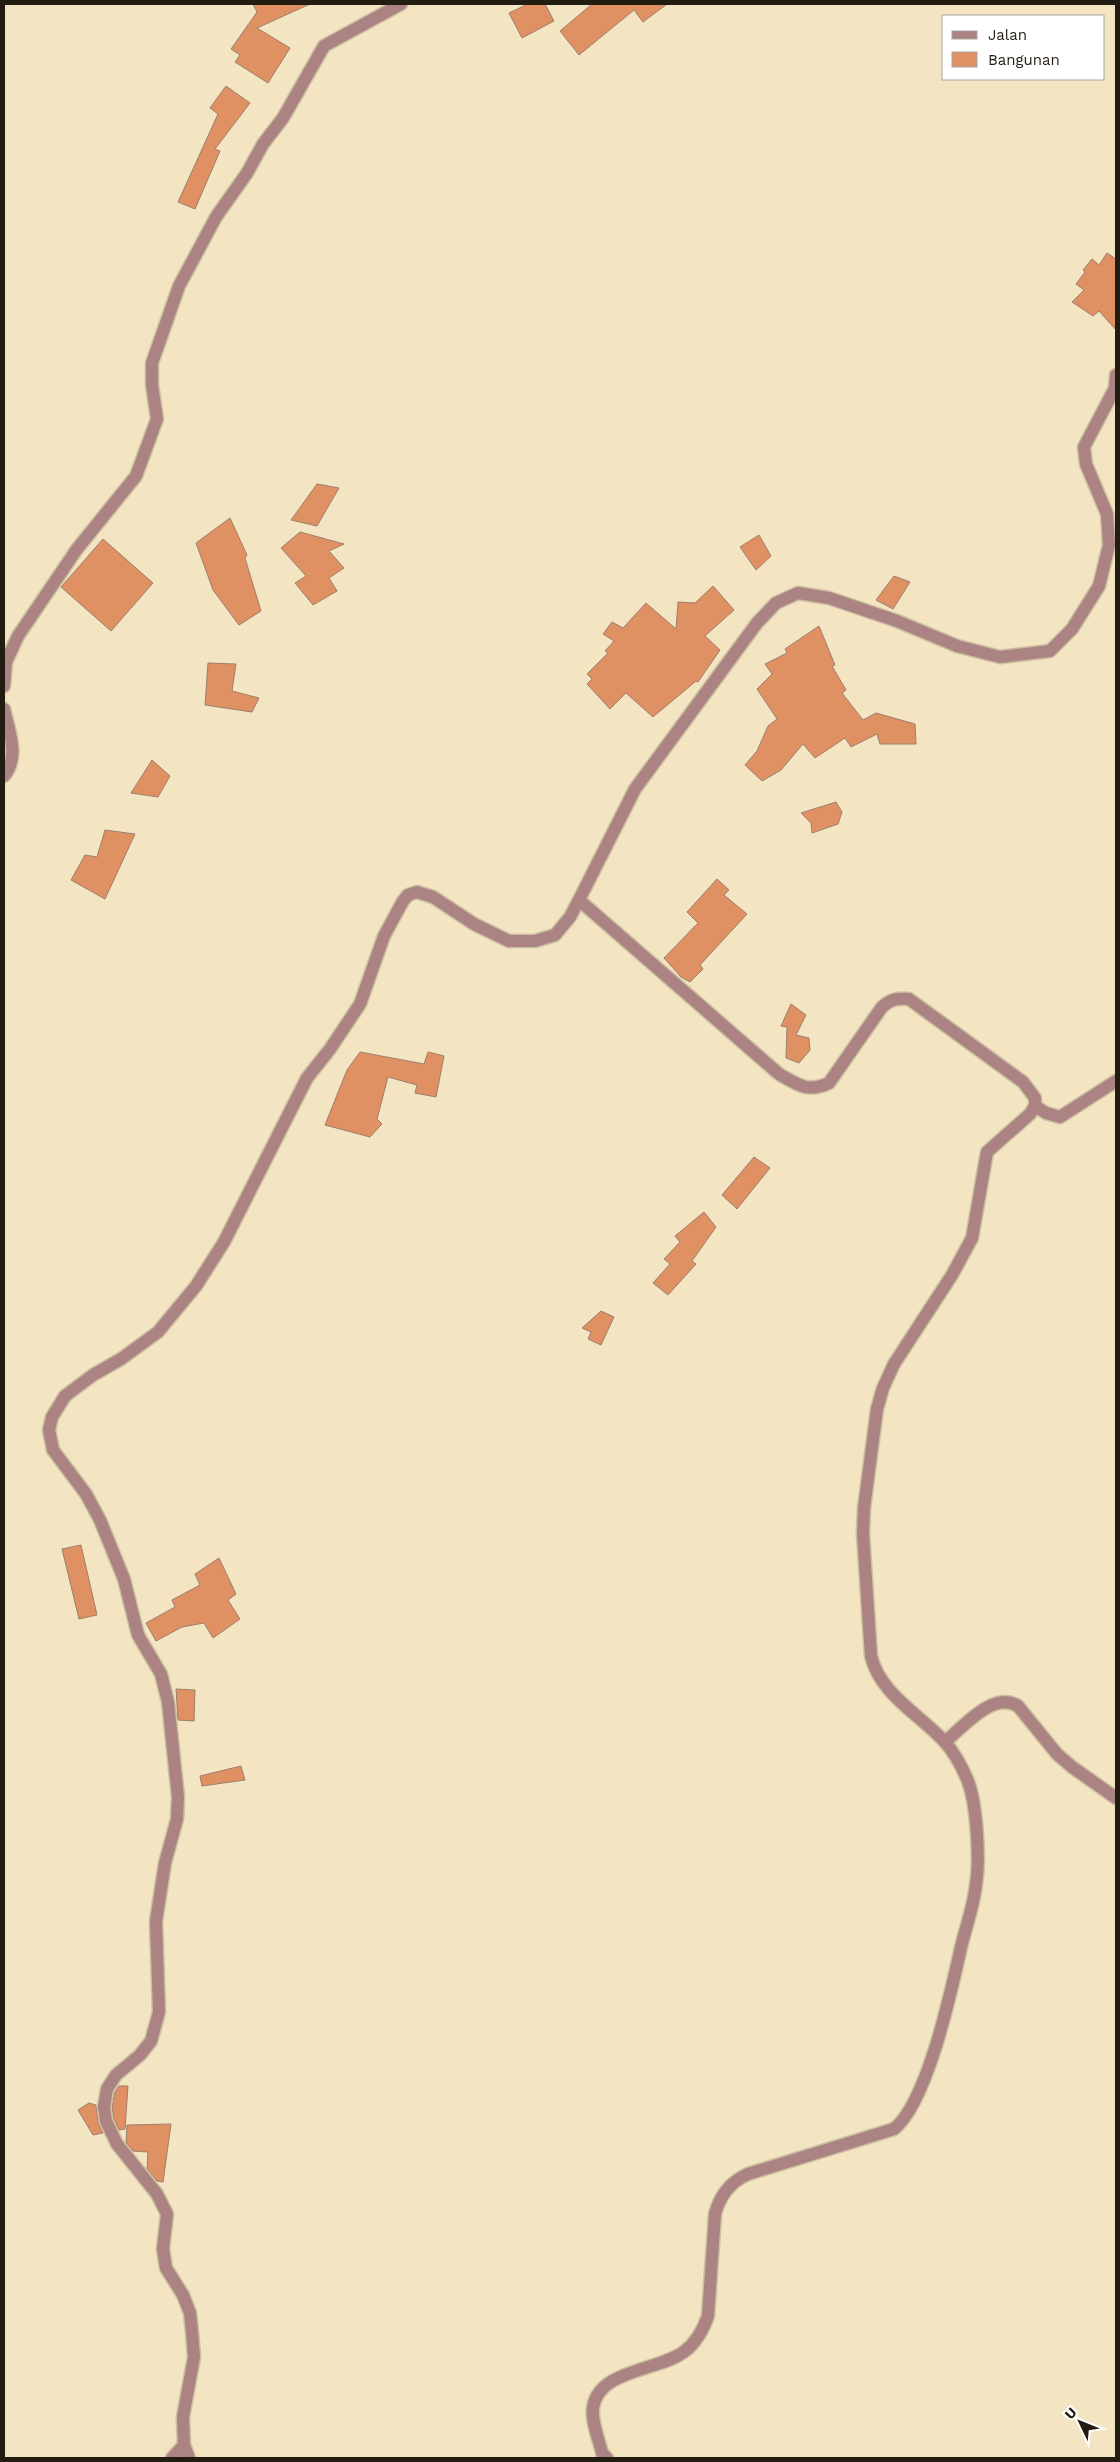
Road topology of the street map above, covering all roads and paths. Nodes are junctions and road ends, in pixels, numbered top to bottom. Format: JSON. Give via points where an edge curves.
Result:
{"nodes":[{"id":1,"x":401,"y":4,"type":"edge"},
{"id":2,"x":1116,"y":375,"type":"edge"},
{"id":3,"x":4,"y":686,"type":"edge"},
{"id":4,"x":4,"y":709,"type":"edge"},
{"id":5,"x":4,"y":776,"type":"edge"},
{"id":6,"x":579,"y":900,"type":"junction"},
{"id":7,"x":1116,"y":1081,"type":"edge"},
{"id":8,"x":1035,"y":1106,"type":"junction"},
{"id":9,"x":945,"y":1742,"type":"junction"},
{"id":10,"x":1116,"y":1798,"type":"edge"},
{"id":11,"x":184,"y":2445,"type":"junction"},
{"id":12,"x":172,"y":2458,"type":"edge"},
{"id":13,"x":189,"y":2458,"type":"edge"},
{"id":14,"x":607,"y":2458,"type":"edge"}],
"edges":[{"from":1,"to":3,"type":"street","via":[[324,46],[283,118],[216,217],[178,286],[152,363],[157,419],[136,476],[77,549],[18,636],[6,662]]},
{"from":2,"to":6,"type":"street","via":[[1115,388],[1084,447],[1086,464],[1107,514],[1108,545],[1098,586],[1072,629],[1050,651],[1000,657],[957,646],[897,620],[829,598],[798,594],[787,597],[776,603],[757,623],[635,789]]},
{"from":4,"to":5,"type":"street","via":[[12,759]]},
{"from":6,"to":8,"type":"street","via":[[779,1074],[794,1083],[818,1088],[829,1083],[882,1007],[899,998],[909,999],[1023,1082],[1035,1098]]},
{"from":6,"to":11,"type":"street","via":[[555,935],[535,941],[509,941],[474,924],[433,897],[417,892],[408,895],[384,936],[360,1004],[330,1050],[306,1078],[224,1242],[196,1286],[158,1332],[121,1359],[92,1374],[65,1396],[48,1430],[53,1450],[86,1494],[100,1520],[124,1579],[138,1635],[161,1674],[168,1702],[178,1797],[177,1819],[165,1863],[156,1921],[159,2012],[151,2041],[116,2075],[107,2089],[104,2107],[106,2121],[117,2144],[156,2194],[167,2214],[163,2249],[166,2268],[190,2313],[194,2348],[182,2417]]},
{"from":7,"to":8,"type":"street","via":[[1060,1117]]},
{"from":8,"to":9,"type":"street","via":[[987,1152],[972,1238],[894,1364],[877,1409],[863,1534],[871,1656],[880,1680]]},
{"from":9,"to":10,"type":"street","via":[[987,1708],[1011,1701],[1072,1767]]},
{"from":9,"to":14,"type":"street","via":[[968,1780],[977,1845],[976,1885],[944,2020],[912,2106],[894,2129],[748,2174],[726,2189],[715,2214],[708,2316],[703,2329],[694,2344],[684,2352],[611,2381],[600,2391],[592,2411],[602,2453]]},
{"from":11,"to":12,"type":"street"},
{"from":11,"to":13,"type":"street"}]}
